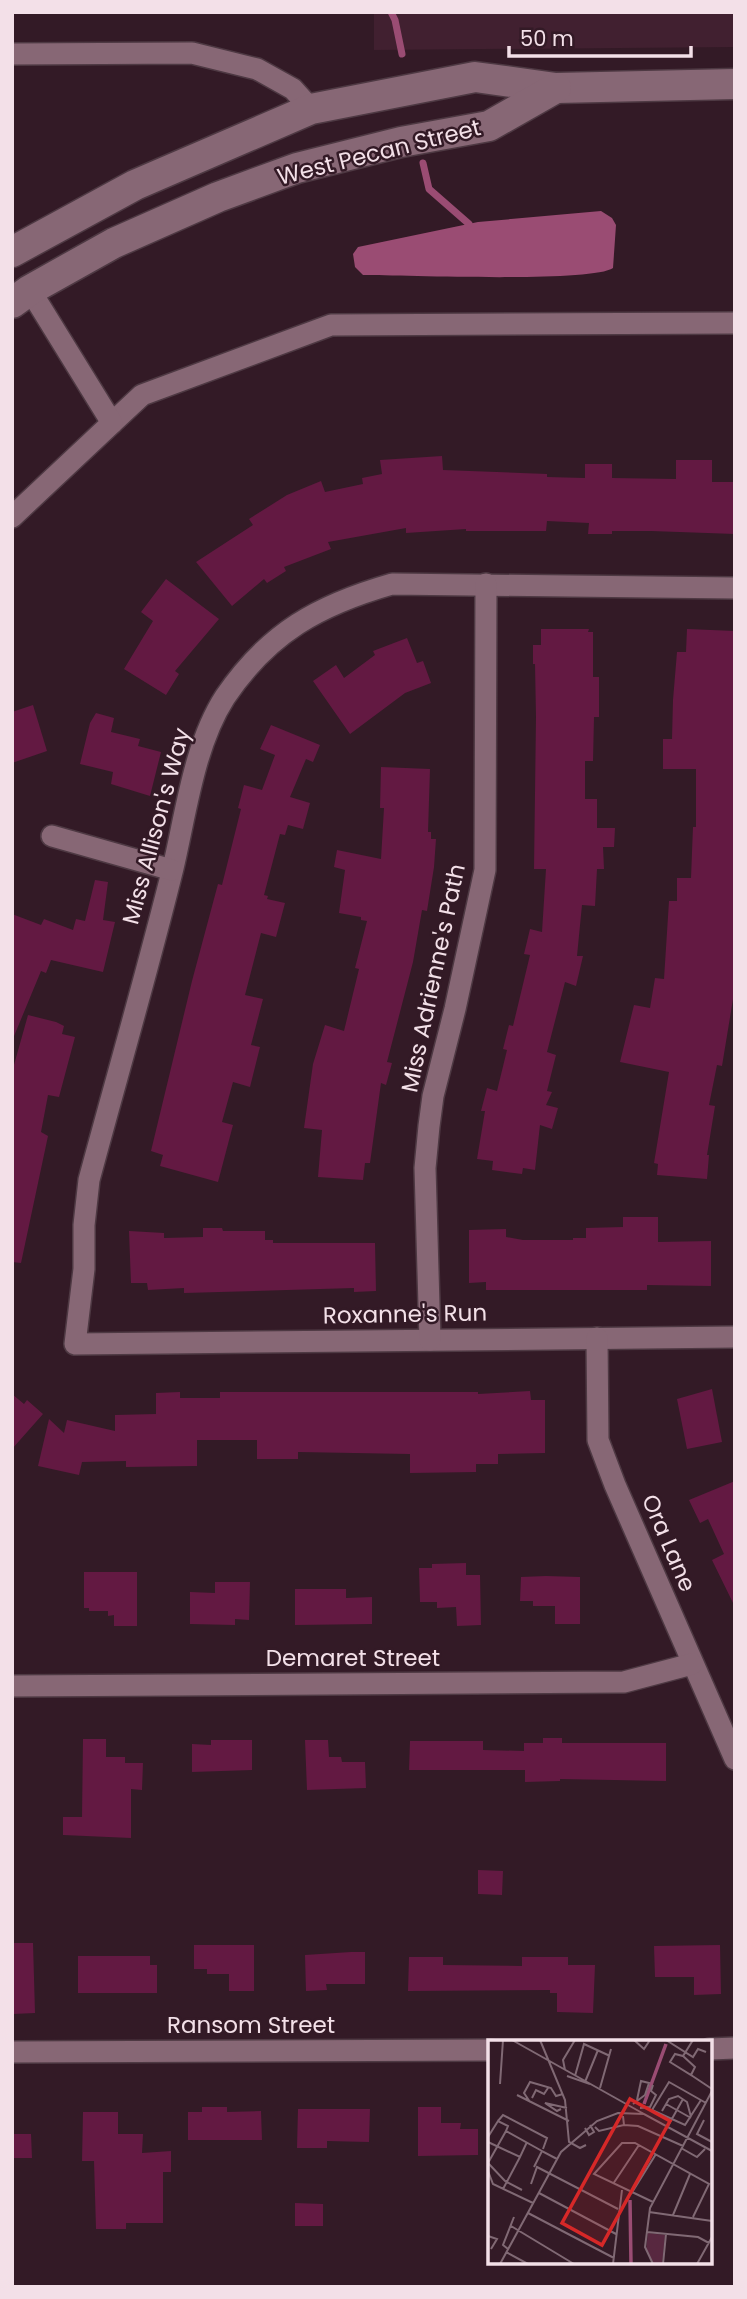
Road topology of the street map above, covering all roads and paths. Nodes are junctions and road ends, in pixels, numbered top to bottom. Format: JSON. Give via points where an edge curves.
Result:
{"nodes":[{"id":1,"x":12,"y":54,"type":"edge"},
{"id":2,"x":735,"y":84,"type":"edge"},
{"id":3,"x":556,"y":88,"type":"junction"},
{"id":4,"x":312,"y":110,"type":"junction"},
{"id":5,"x":12,"y":252,"type":"edge"},
{"id":6,"x":21,"y":296,"type":"edge"},
{"id":7,"x":735,"y":323,"type":"edge"},
{"id":8,"x":113,"y":423,"type":"junction"},
{"id":9,"x":12,"y":517,"type":"edge"},
{"id":10,"x":486,"y":584,"type":"junction"},
{"id":11,"x":735,"y":588,"type":"edge"},
{"id":12,"x":51,"y":836,"type":"dead end"},
{"id":13,"x":172,"y":870,"type":"junction"},
{"id":14,"x":735,"y":1337,"type":"edge"},
{"id":15,"x":597,"y":1338,"type":"junction"},
{"id":16,"x":430,"y":1340,"type":"junction"},
{"id":17,"x":75,"y":1344,"type":"joint"},
{"id":18,"x":692,"y":1664,"type":"junction"},
{"id":19,"x":12,"y":1686,"type":"edge"},
{"id":20,"x":735,"y":1759,"type":"edge"},
{"id":21,"x":712,"y":2049,"type":"edge"},
{"id":22,"x":735,"y":2049,"type":"edge"},
{"id":23,"x":488,"y":2050,"type":"edge"},
{"id":24,"x":12,"y":2052,"type":"edge"}],
"edges":[{"from":1,"to":4,"type":"street","via":[[191,53],[257,69],[293,89]]},
{"from":2,"to":3,"type":"main road","name":"West Pecan Street"},
{"from":3,"to":4,"type":"main road","name":"West Pecan Street","via":[[475,78]]},
{"from":3,"to":6,"type":"main road","name":"West Pecan Street","via":[[489,125],[297,168],[218,197],[114,243]]},
{"from":4,"to":5,"type":"main road","name":"West Pecan Street","via":[[135,185]]},
{"from":6,"to":8,"type":"street"},
{"from":7,"to":8,"type":"street","via":[[331,325],[142,395]]},
{"from":8,"to":9,"type":"street"},
{"from":10,"to":11,"type":"street","name":"Miss Allison's Way"},
{"from":10,"to":13,"type":"street","name":"Miss Allison's Way","via":[[392,584],[348,596],[307,616],[267,649],[247,668],[210,724]]},
{"from":10,"to":16,"type":"street","name":"Miss Adrienne's Path","via":[[485,870],[429,1126],[425,1168]]},
{"from":12,"to":13,"type":"street"},
{"from":13,"to":17,"type":"street","name":"Miss Allison's Way","via":[[89,1180]]},
{"from":14,"to":15,"type":"street","name":"Roxanne's Run"},
{"from":15,"to":16,"type":"street","name":"Roxanne's Run"},
{"from":15,"to":18,"type":"street","name":"Ora Lane","via":[[598,1440]]},
{"from":16,"to":17,"type":"street","name":"Roxanne's Run"},
{"from":18,"to":19,"type":"street","name":"Demaret Street","via":[[624,1682]]},
{"from":18,"to":20,"type":"street","name":"Ora Lane"},
{"from":21,"to":22,"type":"street"},
{"from":23,"to":24,"type":"street","name":"Ransom Street"}]}
